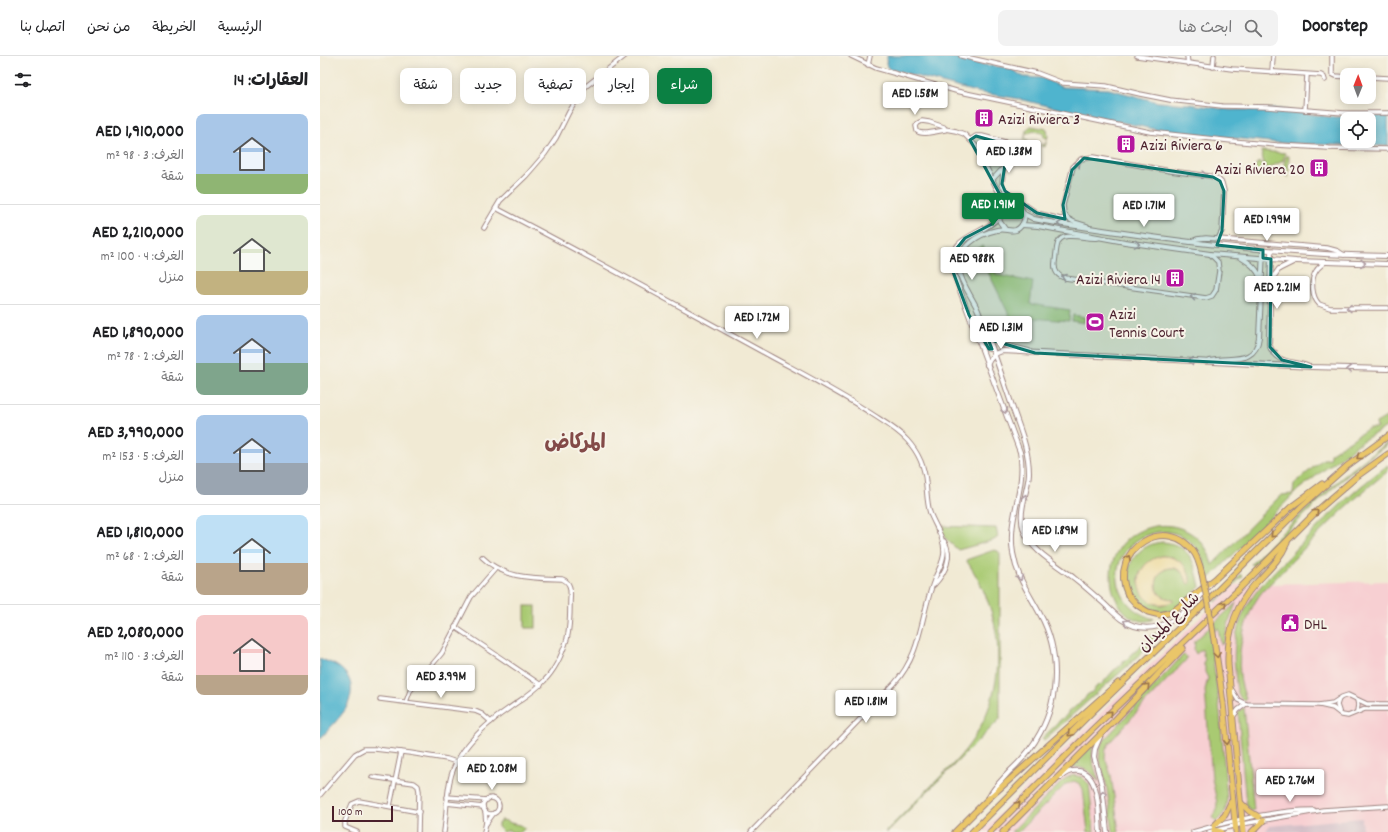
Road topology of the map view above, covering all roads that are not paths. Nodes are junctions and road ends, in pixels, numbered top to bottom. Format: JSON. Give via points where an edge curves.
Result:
{"nodes":[{"id":1,"x":625,"y":56,"type":"edge"},
{"id":2,"x":851,"y":56,"type":"edge"},
{"id":3,"x":870,"y":56,"type":"edge"},
{"id":4,"x":961,"y":56,"type":"edge"},
{"id":5,"x":1137,"y":56,"type":"edge"},
{"id":6,"x":1187,"y":56,"type":"edge"},
{"id":7,"x":1214,"y":56,"type":"edge"},
{"id":8,"x":1273,"y":56,"type":"edge"},
{"id":9,"x":1332,"y":56,"type":"edge"},
{"id":10,"x":1154,"y":57,"type":"edge"},
{"id":11,"x":1188,"y":64,"type":"junction"},
{"id":12,"x":868,"y":65,"type":"junction"},
{"id":13,"x":1212,"y":67,"type":"junction"},
{"id":14,"x":1272,"y":72,"type":"junction"},
{"id":15,"x":1307,"y":75,"type":"junction"},
{"id":16,"x":1340,"y":76,"type":"edge"},
{"id":17,"x":1376,"y":77,"type":"edge"},
{"id":18,"x":1388,"y":78,"type":"edge"},
{"id":19,"x":1324,"y":80,"type":"dead end"},
{"id":20,"x":1305,"y":110,"type":"junction"},
{"id":21,"x":1388,"y":113,"type":"edge"},
{"id":22,"x":945,"y":129,"type":"junction"},
{"id":23,"x":970,"y":140,"type":"junction"},
{"id":24,"x":1388,"y":149,"type":"edge"},
{"id":25,"x":1003,"y":170,"type":"junction"},
{"id":26,"x":993,"y":179,"type":"junction"},
{"id":27,"x":999,"y":193,"type":"junction"},
{"id":28,"x":1013,"y":205,"type":"junction"},
{"id":29,"x":496,"y":208,"type":"junction"},
{"id":30,"x":1000,"y":214,"type":"junction"},
{"id":31,"x":1024,"y":214,"type":"junction"},
{"id":32,"x":1067,"y":218,"type":"junction"},
{"id":33,"x":1022,"y":225,"type":"junction"},
{"id":34,"x":484,"y":228,"type":"dead end"},
{"id":35,"x":1005,"y":228,"type":"junction"},
{"id":36,"x":1097,"y":230,"type":"junction"},
{"id":37,"x":1098,"y":238,"type":"junction"},
{"id":38,"x":1218,"y":239,"type":"junction"},
{"id":39,"x":1189,"y":243,"type":"junction"},
{"id":40,"x":1263,"y":250,"type":"junction"},
{"id":41,"x":1271,"y":251,"type":"junction"},
{"id":42,"x":1210,"y":254,"type":"junction"},
{"id":43,"x":1344,"y":255,"type":"junction"},
{"id":44,"x":1238,"y":256,"type":"junction"},
{"id":45,"x":1388,"y":256,"type":"edge"},
{"id":46,"x":1263,"y":258,"type":"junction"},
{"id":47,"x":1271,"y":259,"type":"junction"},
{"id":48,"x":1296,"y":261,"type":"junction"},
{"id":49,"x":1325,"y":262,"type":"junction"},
{"id":50,"x":1388,"y":264,"type":"edge"},
{"id":51,"x":1262,"y":281,"type":"junction"},
{"id":52,"x":1270,"y":282,"type":"junction"},
{"id":53,"x":1388,"y":308,"type":"edge"},
{"id":54,"x":969,"y":315,"type":"junction"},
{"id":55,"x":986,"y":330,"type":"junction"},
{"id":56,"x":992,"y":349,"type":"junction"},
{"id":57,"x":1035,"y":353,"type":"junction"},
{"id":58,"x":994,"y":354,"type":"junction"},
{"id":59,"x":1205,"y":362,"type":"junction"},
{"id":60,"x":987,"y":365,"type":"junction"},
{"id":61,"x":1311,"y":367,"type":"junction"},
{"id":62,"x":1388,"y":369,"type":"edge"},
{"id":63,"x":1388,"y":436,"type":"edge"},
{"id":64,"x":1388,"y":454,"type":"edge"},
{"id":65,"x":1331,"y":479,"type":"junction"},
{"id":66,"x":1288,"y":540,"type":"junction"},
{"id":67,"x":482,"y":557,"type":"dead end"},
{"id":68,"x":496,"y":568,"type":"junction"},
{"id":69,"x":1215,"y":578,"type":"junction"},
{"id":70,"x":456,"y":627,"type":"junction"},
{"id":71,"x":1200,"y":628,"type":"junction"},
{"id":72,"x":1132,"y":674,"type":"junction"},
{"id":73,"x":540,"y":685,"type":"junction"},
{"id":74,"x":1230,"y":688,"type":"junction"},
{"id":75,"x":380,"y":699,"type":"dead end"},
{"id":76,"x":1339,"y":699,"type":"junction"},
{"id":77,"x":1357,"y":700,"type":"junction"},
{"id":78,"x":406,"y":702,"type":"junction"},
{"id":79,"x":1246,"y":704,"type":"junction"},
{"id":80,"x":1388,"y":704,"type":"edge"},
{"id":81,"x":1319,"y":705,"type":"junction"},
{"id":82,"x":1388,"y":709,"type":"edge"},
{"id":83,"x":1339,"y":711,"type":"junction"},
{"id":84,"x":1357,"y":711,"type":"junction"},
{"id":85,"x":1233,"y":718,"type":"junction"},
{"id":86,"x":491,"y":722,"type":"junction"},
{"id":87,"x":1101,"y":734,"type":"junction"},
{"id":88,"x":401,"y":752,"type":"junction"},
{"id":89,"x":456,"y":762,"type":"junction"},
{"id":90,"x":372,"y":777,"type":"dead end"},
{"id":91,"x":395,"y":781,"type":"junction"},
{"id":92,"x":1045,"y":789,"type":"junction"},
{"id":93,"x":320,"y":795,"type":"edge"},
{"id":94,"x":447,"y":797,"type":"junction"},
{"id":95,"x":463,"y":798,"type":"junction"},
{"id":96,"x":988,"y":799,"type":"junction"},
{"id":97,"x":1232,"y":799,"type":"junction"},
{"id":98,"x":487,"y":800,"type":"junction"},
{"id":99,"x":1240,"y":802,"type":"junction"},
{"id":100,"x":446,"y":803,"type":"junction"},
{"id":101,"x":462,"y":804,"type":"junction"},
{"id":102,"x":390,"y":806,"type":"junction"},
{"id":103,"x":1388,"y":806,"type":"edge"},
{"id":104,"x":483,"y":807,"type":"junction"},
{"id":105,"x":485,"y":811,"type":"junction"},
{"id":106,"x":419,"y":812,"type":"junction"},
{"id":107,"x":494,"y":813,"type":"junction"},
{"id":108,"x":1261,"y":819,"type":"junction"},
{"id":109,"x":1242,"y":822,"type":"junction"},
{"id":110,"x":1235,"y":823,"type":"junction"},
{"id":111,"x":486,"y":825,"type":"junction"},
{"id":112,"x":1213,"y":830,"type":"edge"},
{"id":113,"x":357,"y":832,"type":"edge"},
{"id":114,"x":418,"y":832,"type":"edge"},
{"id":115,"x":444,"y":832,"type":"edge"},
{"id":116,"x":484,"y":832,"type":"edge"},
{"id":117,"x":751,"y":832,"type":"edge"},
{"id":118,"x":955,"y":832,"type":"edge"},
{"id":119,"x":972,"y":832,"type":"edge"},
{"id":120,"x":990,"y":832,"type":"edge"},
{"id":121,"x":1003,"y":832,"type":"edge"},
{"id":122,"x":1100,"y":832,"type":"edge"},
{"id":123,"x":1107,"y":832,"type":"edge"},
{"id":124,"x":1193,"y":832,"type":"edge"},
{"id":125,"x":1221,"y":832,"type":"edge"},
{"id":126,"x":1236,"y":832,"type":"edge"},
{"id":127,"x":1243,"y":832,"type":"edge"},
{"id":128,"x":1252,"y":832,"type":"edge"}],
"edges":[{"from":1,"to":29,"type":"street","via":[[585,87],[545,154]]},
{"from":2,"to":12,"type":"street"},
{"from":3,"to":12,"type":"street"},
{"from":4,"to":20,"type":"street","via":[[1037,73],[1063,83],[1106,86],[1160,98],[1222,106]]},
{"from":5,"to":10,"type":"street"},
{"from":6,"to":11,"type":"street"},
{"from":7,"to":13,"type":"street"},
{"from":8,"to":14,"type":"street"},
{"from":9,"to":16,"type":"street","via":[[1332,74]]},
{"from":10,"to":11,"type":"street"},
{"from":11,"to":13,"type":"street"},
{"from":12,"to":24,"type":"street","via":[[969,94],[1150,132],[1277,145]]},
{"from":13,"to":14,"type":"street"},
{"from":14,"to":15,"type":"street"},
{"from":15,"to":19,"type":"street","via":[[1322,76]]},
{"from":15,"to":20,"type":"street"},
{"from":17,"to":18,"type":"street"},
{"from":20,"to":21,"type":"street"},
{"from":22,"to":22,"type":"street","via":[[924,121],[918,122],[916,127],[921,134]]},
{"from":22,"to":23,"type":"street","via":[[960,132]]},
{"from":23,"to":25,"type":"street","via":[[982,136],[1007,143]]},
{"from":23,"to":26,"type":"street"},
{"from":25,"to":26,"type":"street"},
{"from":25,"to":32,"type":"street","via":[[1002,185],[1005,191],[1037,213]]},
{"from":26,"to":27,"type":"street"},
{"from":27,"to":28,"type":"street"},
{"from":27,"to":30,"type":"street"},
{"from":28,"to":30,"type":"street","via":[[1006,207]]},
{"from":28,"to":31,"type":"street"},
{"from":29,"to":34,"type":"street"},
{"from":29,"to":117,"type":"street","via":[[854,403],[895,429],[909,442],[920,459],[926,477],[930,511],[942,539],[944,557],[934,578],[911,660],[904,673]]},
{"from":30,"to":35,"type":"street","via":[[1000,222]]},
{"from":30,"to":54,"type":"street","via":[[989,226],[962,241],[952,256],[953,273]]},
{"from":31,"to":33,"type":"street"},
{"from":36,"to":31,"type":"street","one_way":true,"via":[[1039,220]]},
{"from":32,"to":36,"type":"street"},
{"from":32,"to":38,"type":"street","one_way":true,"via":[[1063,205],[1072,170],[1079,161],[1092,157],[1218,179],[1224,191],[1222,231]]},
{"from":33,"to":35,"type":"street","via":[[1016,230]]},
{"from":33,"to":37,"type":"street"},
{"from":35,"to":55,"type":"street","via":[[990,232],[971,242],[963,250],[959,261],[960,276],[976,304]]},
{"from":36,"to":39,"type":"street"},
{"from":37,"to":42,"type":"street","one_way":true},
{"from":42,"to":37,"type":"street","one_way":true,"via":[[1218,262],[1219,271],[1215,292],[1206,298],[1065,278],[1058,274],[1054,264],[1061,238]]},
{"from":38,"to":39,"type":"street","via":[[1200,238]]},
{"from":38,"to":43,"type":"street","via":[[1327,248]]},
{"from":39,"to":40,"type":"street"},
{"from":40,"to":41,"type":"street"},
{"from":40,"to":46,"type":"street"},
{"from":41,"to":43,"type":"street"},
{"from":41,"to":47,"type":"street"},
{"from":42,"to":44,"type":"street"},
{"from":43,"to":45,"type":"street"},
{"from":44,"to":46,"type":"street"},
{"from":44,"to":51,"type":"street","via":[[1253,266]]},
{"from":46,"to":47,"type":"street"},
{"from":46,"to":51,"type":"street"},
{"from":47,"to":48,"type":"street"},
{"from":47,"to":52,"type":"street"},
{"from":48,"to":49,"type":"street"},
{"from":48,"to":52,"type":"street","via":[[1279,269]]},
{"from":49,"to":50,"type":"street","one_way":true},
{"from":53,"to":49,"type":"street","one_way":true,"via":[[1330,308],[1319,304],[1314,295],[1314,276]]},
{"from":51,"to":59,"type":"street","via":[[1259,340],[1255,349],[1243,358]]},
{"from":61,"to":52,"type":"street","one_way":true,"via":[[1282,360],[1270,347]]},
{"from":54,"to":56,"type":"street","via":[[979,327],[987,348]]},
{"from":54,"to":60,"type":"street"},
{"from":55,"to":56,"type":"street"},
{"from":55,"to":57,"type":"street","via":[[1004,345]]},
{"from":56,"to":58,"type":"street"},
{"from":57,"to":58,"type":"street","via":[[1002,351]]},
{"from":59,"to":57,"type":"street","one_way":true},
{"from":58,"to":60,"type":"street"},
{"from":69,"to":58,"type":"street","one_way":true,"via":[[1197,600],[1172,621],[1149,628],[1139,627],[1121,619],[1082,584],[1035,548],[1026,536],[1022,516],[1029,474],[1026,446]]},
{"from":59,"to":61,"type":"street"},
{"from":60,"to":96,"type":"street","one_way":true,"via":[[1022,458],[1022,482],[1012,532],[1015,561],[1025,589],[1047,627],[1055,669],[1050,708],[1040,733]]},
{"from":62,"to":61,"type":"street","one_way":true},
{"from":63,"to":65,"type":"main road","name":"شارع الميدان","one_way":true},
{"from":66,"to":64,"type":"main road","name":"شارع الميدان","one_way":true,"via":[[1330,498]]},
{"from":65,"to":69,"type":"main road","via":[[1291,507]]},
{"from":65,"to":72,"type":"main road","name":"شارع الميدان","one_way":true},
{"from":71,"to":66,"type":"main road","name":"شارع الميدان","one_way":true},
{"from":66,"to":74,"type":"main road","via":[[1277,560],[1247,594],[1235,618],[1228,650]]},
{"from":67,"to":68,"type":"street"},
{"from":68,"to":70,"type":"street","via":[[471,597]]},
{"from":68,"to":73,"type":"street","via":[[522,577],[562,579],[570,586],[570,620],[564,646],[553,671]]},
{"from":69,"to":97,"type":"main road","one_way":true,"bridge":true,"via":[[1176,610],[1156,615],[1144,610],[1128,595],[1124,582],[1124,568],[1129,555],[1138,544],[1160,536],[1182,542],[1192,550],[1199,562],[1209,606],[1223,703]]},
{"from":70,"to":73,"type":"street"},
{"from":70,"to":78,"type":"street","via":[[438,658],[410,691]]},
{"from":87,"to":71,"type":"main road","one_way":true},
{"from":120,"to":71,"type":"main road","name":"شارع الميدان","one_way":true,"via":[[1097,725]]},
{"from":72,"to":96,"type":"main road","via":[[1111,689]]},
{"from":72,"to":119,"type":"main road","name":"شارع الميدان","one_way":true},
{"from":73,"to":86,"type":"street"},
{"from":74,"to":79,"type":"street","via":[[1236,698]]},
{"from":74,"to":85,"type":"main road"},
{"from":75,"to":78,"type":"street"},
{"from":76,"to":77,"type":"street","via":[[1348,695]]},
{"from":76,"to":81,"type":"street"},
{"from":76,"to":83,"type":"street"},
{"from":77,"to":80,"type":"street","via":[[1367,704]]},
{"from":77,"to":84,"type":"street"},
{"from":78,"to":86,"type":"street","via":[[475,711]]},
{"from":79,"to":81,"type":"street"},
{"from":79,"to":85,"type":"street"},
{"from":81,"to":83,"type":"street"},
{"from":82,"to":84,"type":"street","via":[[1367,708]]},
{"from":83,"to":84,"type":"street","via":[[1342,715],[1348,716]]},
{"from":85,"to":99,"type":"main road"},
{"from":86,"to":89,"type":"street","via":[[470,742]]},
{"from":87,"to":92,"type":"main road"},
{"from":123,"to":87,"type":"street","one_way":true,"via":[[1101,780],[1094,757]]},
{"from":88,"to":89,"type":"street"},
{"from":88,"to":91,"type":"street"},
{"from":88,"to":93,"type":"street","via":[[370,748],[359,751]]},
{"from":89,"to":94,"type":"street","via":[[448,783]]},
{"from":90,"to":91,"type":"street"},
{"from":91,"to":102,"type":"street"},
{"from":91,"to":106,"type":"street","via":[[418,786]]},
{"from":92,"to":121,"type":"main road"},
{"from":92,"to":122,"type":"street","via":[[1067,772],[1079,771],[1088,775],[1096,787]]},
{"from":94,"to":95,"type":"street"},
{"from":94,"to":100,"type":"street"},
{"from":95,"to":98,"type":"street"},
{"from":95,"to":101,"type":"street"},
{"from":96,"to":118,"type":"main road"},
{"from":97,"to":110,"type":"main road"},
{"from":97,"to":112,"type":"main road","via":[[1225,815]]},
{"from":98,"to":104,"type":"street"},
{"from":98,"to":107,"type":"street","via":[[497,802],[498,809]]},
{"from":99,"to":108,"type":"main road"},
{"from":99,"to":109,"type":"main road"},
{"from":100,"to":101,"type":"street"},
{"from":100,"to":115,"type":"street"},
{"from":101,"to":104,"type":"street"},
{"from":102,"to":106,"type":"street"},
{"from":102,"to":113,"type":"street","via":[[366,801],[352,804],[345,827]]},
{"from":103,"to":108,"type":"street","via":[[1291,811]]},
{"from":104,"to":105,"type":"street"},
{"from":105,"to":107,"type":"street","via":[[488,814]]},
{"from":105,"to":111,"type":"street"},
{"from":106,"to":114,"type":"street"},
{"from":107,"to":111,"type":"street"},
{"from":108,"to":109,"type":"street"},
{"from":108,"to":128,"type":"main road"},
{"from":109,"to":110,"type":"street"},
{"from":109,"to":127,"type":"main road"},
{"from":110,"to":112,"type":"street"},
{"from":110,"to":126,"type":"main road"},
{"from":111,"to":116,"type":"street"},
{"from":112,"to":124,"type":"street"},
{"from":112,"to":125,"type":"main road"}]}
